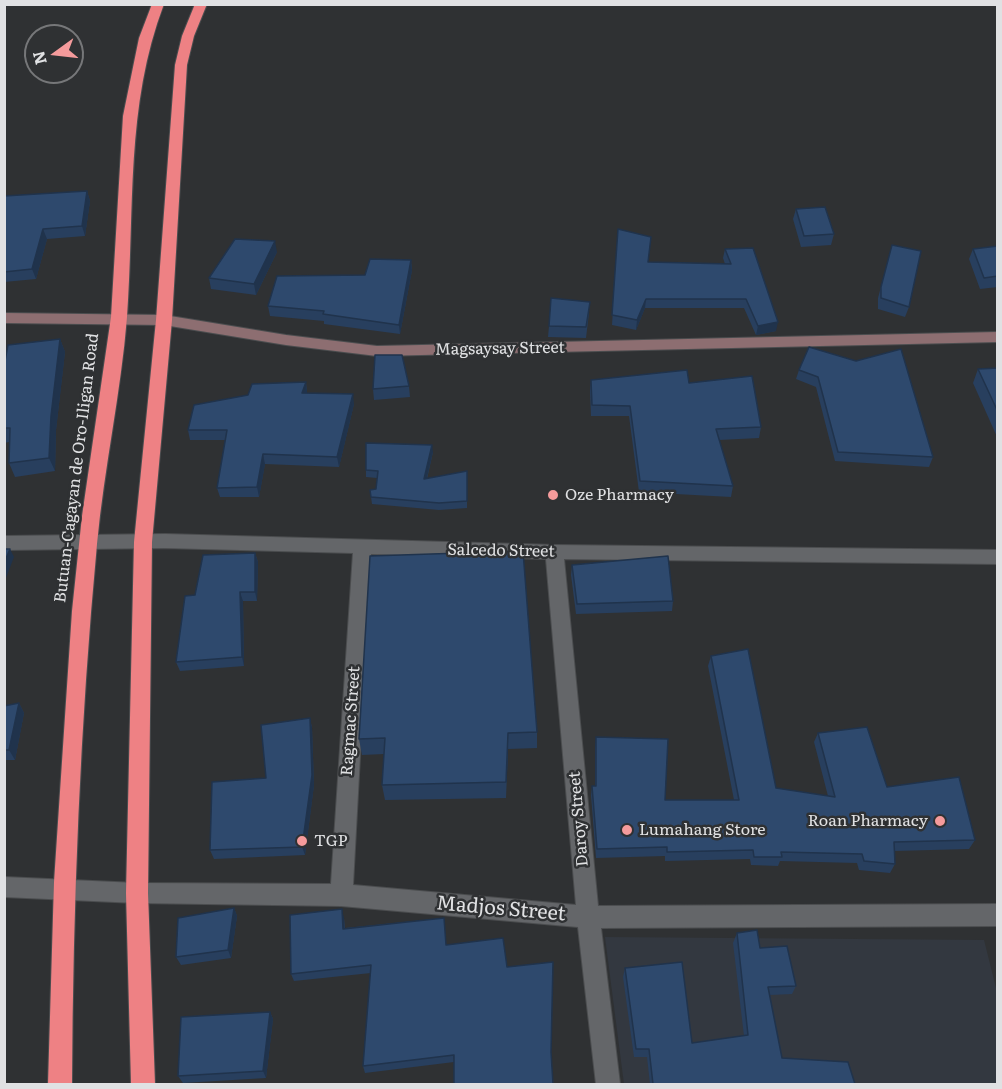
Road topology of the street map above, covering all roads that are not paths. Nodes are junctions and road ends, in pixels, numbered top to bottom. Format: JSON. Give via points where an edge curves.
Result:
{"nodes":[{"id":1,"x":159,"y":4,"type":"edge"},
{"id":2,"x":201,"y":4,"type":"edge"},
{"id":3,"x":119,"y":317,"type":"junction"},
{"id":4,"x":4,"y":318,"type":"edge"},
{"id":5,"x":164,"y":320,"type":"junction"},
{"id":6,"x":998,"y":337,"type":"edge"},
{"id":7,"x":88,"y":541,"type":"junction"},
{"id":8,"x":143,"y":542,"type":"junction"},
{"id":9,"x":4,"y":543,"type":"edge"},
{"id":10,"x":362,"y":548,"type":"junction"},
{"id":11,"x":554,"y":552,"type":"junction"},
{"id":12,"x":998,"y":557,"type":"edge"},
{"id":13,"x":4,"y":887,"type":"edge"},
{"id":14,"x":65,"y":889,"type":"junction"},
{"id":15,"x":137,"y":893,"type":"junction"},
{"id":16,"x":340,"y":895,"type":"junction"},
{"id":17,"x":997,"y":916,"type":"edge"},
{"id":18,"x":588,"y":917,"type":"junction"},
{"id":19,"x":60,"y":1084,"type":"edge"},
{"id":20,"x":143,"y":1084,"type":"edge"},
{"id":21,"x":608,"y":1084,"type":"edge"}],
"edges":[{"from":1,"to":3,"type":"highway","name":"Butuan-Cagayan de Oro-Iligan Road","via":[[138,54]]},
{"from":2,"to":5,"type":"highway","via":[[181,65]]},
{"from":3,"to":4,"type":"street","name":"Magsaysay Street"},
{"from":3,"to":5,"type":"street","name":"Magsaysay Street"},
{"from":3,"to":7,"type":"highway","name":"Butuan-Cagayan de Oro-Iligan Road"},
{"from":5,"to":6,"type":"street","name":"Magsaysay Street","via":[[377,351]]},
{"from":5,"to":8,"type":"highway"},
{"from":7,"to":8,"type":"street","name":"Salcedo Street"},
{"from":7,"to":9,"type":"street","name":"Salcedo Street"},
{"from":7,"to":14,"type":"highway","name":"Butuan-Cagayan de Oro-Iligan Road"},
{"from":8,"to":10,"type":"street","name":"Salcedo Street"},
{"from":8,"to":15,"type":"highway"},
{"from":10,"to":11,"type":"street","name":"Salcedo Street"},
{"from":10,"to":16,"type":"street","name":"Ragmac Street"},
{"from":11,"to":12,"type":"street","name":"Salcedo Street"},
{"from":11,"to":18,"type":"street","name":"Daroy Street"},
{"from":13,"to":14,"type":"street","name":"Madjos Street"},
{"from":14,"to":15,"type":"street","name":"Madjos Street"},
{"from":14,"to":19,"type":"highway","name":"Butuan-Cagayan de Oro-Iligan Road"},
{"from":15,"to":16,"type":"street","name":"Madjos Street"},
{"from":15,"to":20,"type":"highway"},
{"from":16,"to":18,"type":"street","name":"Madjos Street"},
{"from":17,"to":18,"type":"street","name":"Madjos Street"},
{"from":18,"to":21,"type":"street","name":"Daroy Street"}]}
